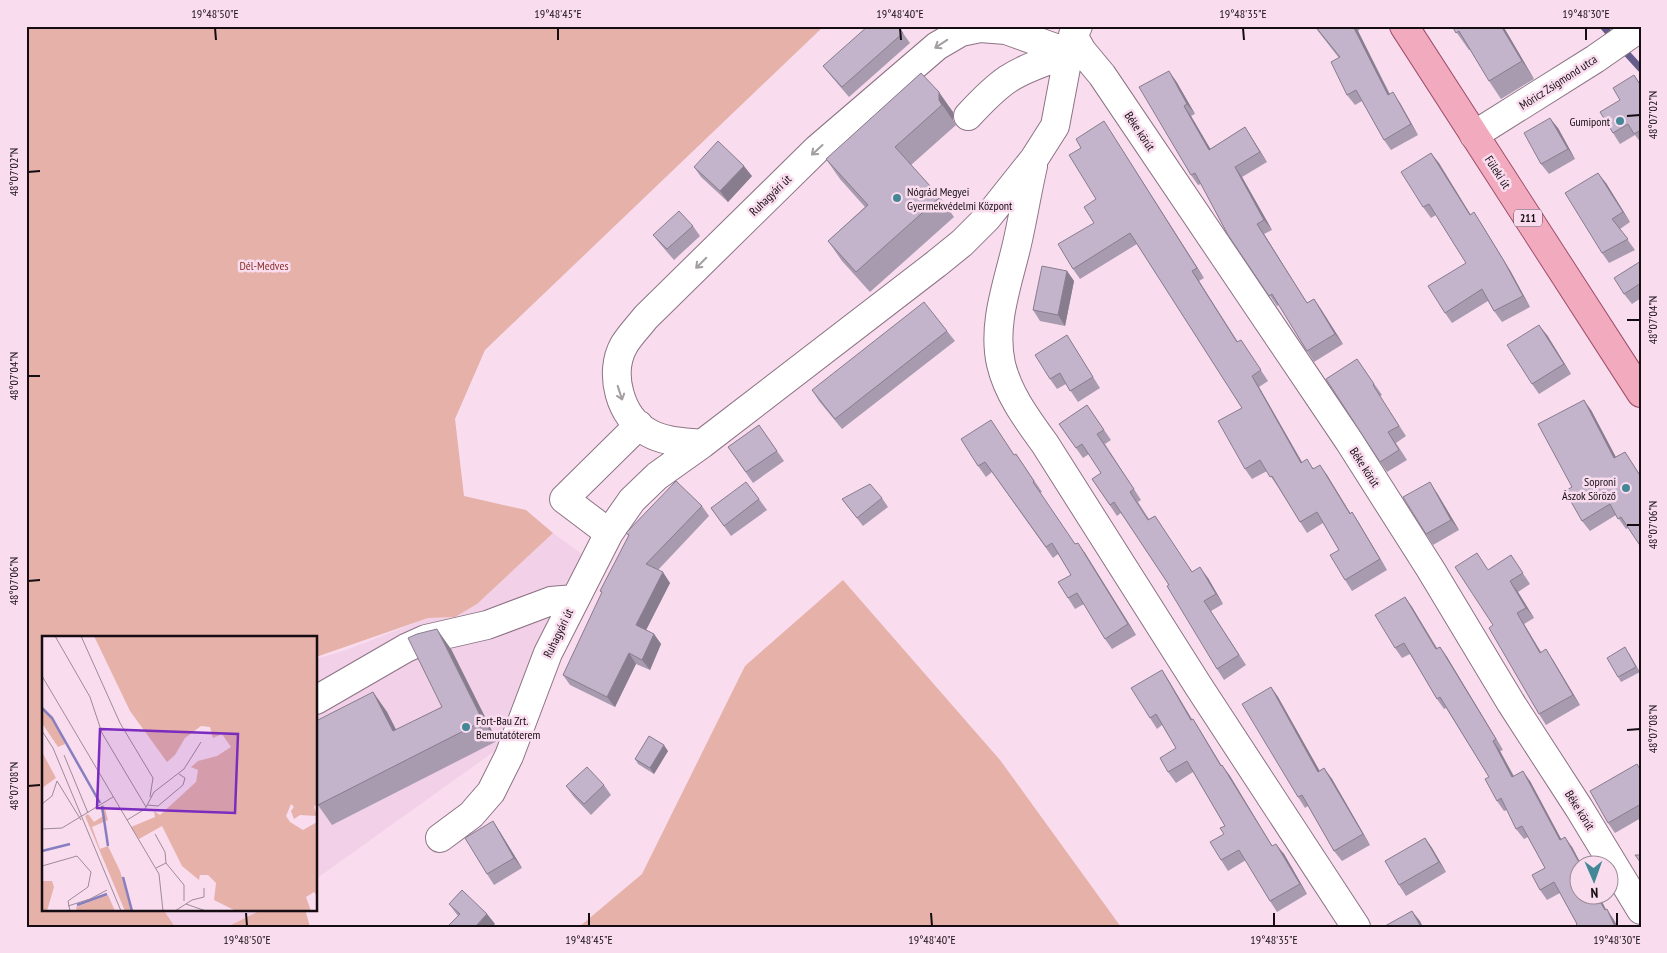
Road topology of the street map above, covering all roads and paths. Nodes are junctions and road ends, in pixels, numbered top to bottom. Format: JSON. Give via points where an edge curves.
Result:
{"nodes":[{"id":1,"x":1404,"y":26,"type":"edge"},
{"id":2,"x":1641,"y":27,"type":"edge"},
{"id":3,"x":1073,"y":38,"type":"edge"},
{"id":4,"x":968,"y":116,"type":"dead end"},
{"id":5,"x":1474,"y":135,"type":"junction"},
{"id":6,"x":1034,"y":159,"type":"junction"},
{"id":7,"x":1641,"y":392,"type":"edge"},
{"id":8,"x":639,"y":425,"type":"junction"},
{"id":9,"x":702,"y":444,"type":"junction"},
{"id":10,"x":609,"y":533,"type":"junction"},
{"id":11,"x":574,"y":599,"type":"junction"},
{"id":12,"x":318,"y":699,"type":"edge"},
{"id":13,"x":440,"y":838,"type":"dead end"},
{"id":14,"x":1641,"y":910,"type":"edge"},
{"id":15,"x":1356,"y":927,"type":"edge"}],
"edges":[{"from":1,"to":5,"type":"main road","name":"Füleki út","number":"211"},
{"from":2,"to":5,"type":"street","name":"Móricz Zsigmond utca"},
{"from":3,"to":4,"type":"street","via":[[1008,79]]},
{"from":3,"to":6,"type":"street","name":"Ruhagyári út","via":[[1055,126]]},
{"from":3,"to":8,"type":"street","name":"Ruhagyári út","one_way":true,"via":[[980,28],[961,32],[910,68],[810,156],[646,317],[624,346],[616,374],[618,388],[627,411]]},
{"from":3,"to":14,"type":"street","name":"Béke körút","via":[[1102,75],[1349,441]]},
{"from":5,"to":7,"type":"main road","name":"Füleki út","number":"211"},
{"from":6,"to":9,"type":"street","name":"Ruhagyári út","via":[[987,218],[962,243]]},
{"from":6,"to":15,"type":"street","via":[[1000,312],[998,345],[1006,380],[1020,408]]},
{"from":8,"to":9,"type":"street","name":"Ruhagyári út","via":[[648,433],[667,440]]},
{"from":8,"to":10,"type":"street","via":[[564,499]]},
{"from":9,"to":10,"type":"street","name":"Ruhagyári út","via":[[657,476],[632,500]]},
{"from":10,"to":11,"type":"street","name":"Ruhagyári út"},
{"from":11,"to":12,"type":"street","via":[[551,601],[487,625],[419,642]]},
{"from":11,"to":13,"type":"street","name":"Ruhagyári út","via":[[548,652],[492,792],[471,815]]}]}
